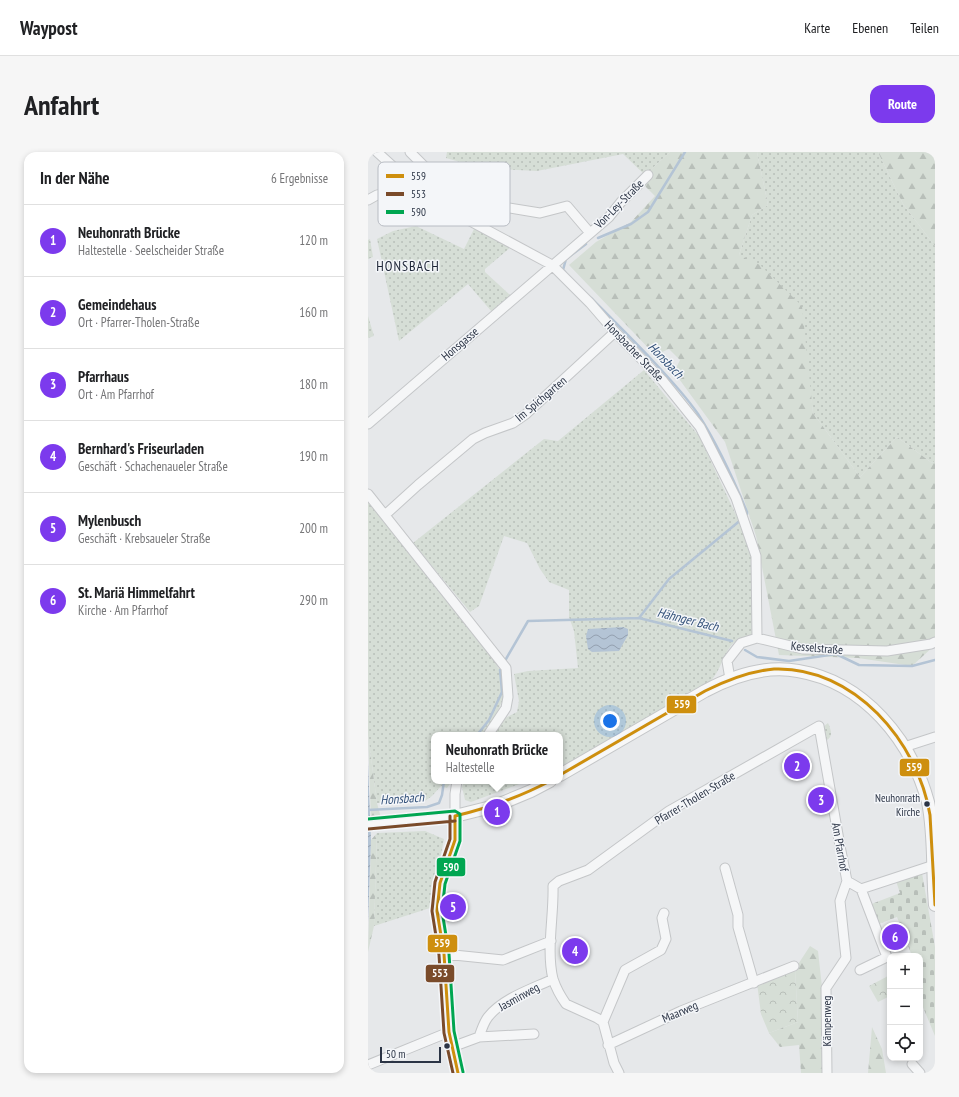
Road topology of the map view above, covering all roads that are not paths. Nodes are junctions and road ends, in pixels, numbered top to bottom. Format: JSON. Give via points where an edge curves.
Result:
{"nodes":[{"id":1,"x":377,"y":152,"type":"edge"},
{"id":2,"x":410,"y":152,"type":"edge"},
{"id":3,"x":388,"y":162,"type":"edge"},
{"id":4,"x":420,"y":162,"type":"edge"},
{"id":5,"x":648,"y":175,"type":"dead end"},
{"id":6,"x":378,"y":195,"type":"edge"},
{"id":7,"x":368,"y":200,"type":"edge"},
{"id":8,"x":510,"y":208,"type":"edge"},
{"id":9,"x":479,"y":226,"type":"edge"},
{"id":10,"x":590,"y":234,"type":"junction"},
{"id":11,"x":552,"y":265,"type":"junction"},
{"id":12,"x":615,"y":332,"type":"junction"},
{"id":13,"x":368,"y":424,"type":"edge"},
{"id":14,"x":368,"y":494,"type":"edge"},
{"id":15,"x":385,"y":515,"type":"junction"},
{"id":16,"x":757,"y":638,"type":"junction"},
{"id":17,"x":935,"y":642,"type":"edge"},
{"id":18,"x":730,"y":680,"type":"junction"},
{"id":19,"x":820,"y":726,"type":"joint"},
{"id":20,"x":490,"y":732,"type":"edge"},
{"id":21,"x":935,"y":737,"type":"edge"},
{"id":22,"x":904,"y":747,"type":"junction"},
{"id":23,"x":563,"y":773,"type":"edge"},
{"id":24,"x":457,"y":784,"type":"edge"},
{"id":25,"x":544,"y":784,"type":"edge"},
{"id":26,"x":455,"y":816,"type":"junction"},
{"id":27,"x":368,"y":824,"type":"edge"},
{"id":28,"x":934,"y":828,"type":"edge"},
{"id":29,"x":934,"y":865,"type":"edge"},
{"id":30,"x":725,"y":868,"type":"dead end"},
{"id":31,"x":847,"y":881,"type":"junction"},
{"id":32,"x":860,"y":889,"type":"junction"},
{"id":33,"x":935,"y":905,"type":"edge"},
{"id":34,"x":664,"y":913,"type":"dead end"},
{"id":35,"x":551,"y":941,"type":"junction"},
{"id":36,"x":444,"y":954,"type":"junction"},
{"id":37,"x":794,"y":966,"type":"dead end"},
{"id":38,"x":860,"y":970,"type":"dead end"},
{"id":39,"x":553,"y":979,"type":"junction"},
{"id":40,"x":754,"y":983,"type":"junction"},
{"id":41,"x":603,"y":1022,"type":"junction"},
{"id":42,"x":449,"y":1032,"type":"junction"},
{"id":43,"x":534,"y":1034,"type":"dead end"},
{"id":44,"x":479,"y":1037,"type":"junction"},
{"id":45,"x":608,"y":1045,"type":"junction"},
{"id":46,"x":452,"y":1047,"type":"junction"},
{"id":47,"x":912,"y":1064,"type":"dead end"},
{"id":48,"x":368,"y":1065,"type":"edge"},
{"id":49,"x":458,"y":1073,"type":"edge"},
{"id":50,"x":619,"y":1073,"type":"edge"},
{"id":51,"x":828,"y":1073,"type":"edge"},
{"id":52,"x":920,"y":1073,"type":"edge"}],
"edges":[{"from":1,"to":3,"type":"street"},
{"from":2,"to":4,"type":"street"},
{"from":5,"to":10,"type":"street","name":"Von-Ley-Straße"},
{"from":6,"to":7,"type":"street","name":"Honsbacher Straße"},
{"from":8,"to":10,"type":"street","name":"Von-Ley-Straße","via":[[540,213],[567,206]]},
{"from":9,"to":11,"type":"street","name":"Honsbacher Straße"},
{"from":10,"to":11,"type":"street","name":"Von-Ley-Straße"},
{"from":11,"to":12,"type":"street","name":"Honsbacher Straße"},
{"from":11,"to":13,"type":"street","name":"Honsgasse"},
{"from":12,"to":15,"type":"street","name":"Im Spichgarten","via":[[526,414],[513,423],[473,439]]},
{"from":12,"to":16,"type":"street","name":"Honsbacher Straße","via":[[663,381],[700,427],[736,498],[756,556]]},
{"from":14,"to":15,"type":"street"},
{"from":15,"to":20,"type":"street","via":[[506,668],[506,708]]},
{"from":16,"to":17,"type":"street","name":"Kesselstraße","via":[[803,649],[887,651]]},
{"from":16,"to":18,"type":"street","via":[[741,643],[727,661]]},
{"from":18,"to":22,"type":"street","via":[[768,670],[788,670],[828,680],[846,688],[868,704],[882,717]]},
{"from":18,"to":23,"type":"street","via":[[705,691]]},
{"from":19,"to":31,"type":"street","name":"Am Pfarrhof"},
{"from":19,"to":35,"type":"street","name":"Pfarrer-Tholen-Straße","via":[[669,811],[588,870],[559,881],[553,886]]},
{"from":21,"to":22,"type":"street"},
{"from":22,"to":28,"type":"street","via":[[920,779]]},
{"from":24,"to":26,"type":"street"},
{"from":25,"to":26,"type":"street","via":[[495,806]]},
{"from":26,"to":27,"type":"street"},
{"from":26,"to":36,"type":"street","via":[[455,840],[444,869],[438,896],[437,911]]},
{"from":28,"to":29,"type":"street"},
{"from":29,"to":32,"type":"street"},
{"from":29,"to":33,"type":"street"},
{"from":30,"to":40,"type":"street"},
{"from":31,"to":32,"type":"street","name":"Am Pfarrhof"},
{"from":31,"to":51,"type":"street","name":"Kämpenweg","via":[[840,901],[846,958],[826,988]]},
{"from":32,"to":38,"type":"street","via":[[887,957]]},
{"from":34,"to":41,"type":"street","via":[[662,918],[666,940],[661,950],[625,970]]},
{"from":35,"to":36,"type":"street","via":[[503,960]]},
{"from":35,"to":39,"type":"street"},
{"from":36,"to":42,"type":"street"},
{"from":37,"to":40,"type":"street","name":"Maarweg"},
{"from":39,"to":41,"type":"street","via":[[566,1004]]},
{"from":39,"to":44,"type":"street","name":"Jasminweg","via":[[517,995],[500,1006],[487,1017]]},
{"from":40,"to":45,"type":"street","name":"Maarweg","via":[[681,1011]]},
{"from":41,"to":45,"type":"street"},
{"from":42,"to":46,"type":"street"},
{"from":42,"to":48,"type":"street"},
{"from":43,"to":44,"type":"street"},
{"from":44,"to":46,"type":"street"},
{"from":45,"to":50,"type":"street"},
{"from":46,"to":49,"type":"street"},
{"from":47,"to":52,"type":"street"}]}
